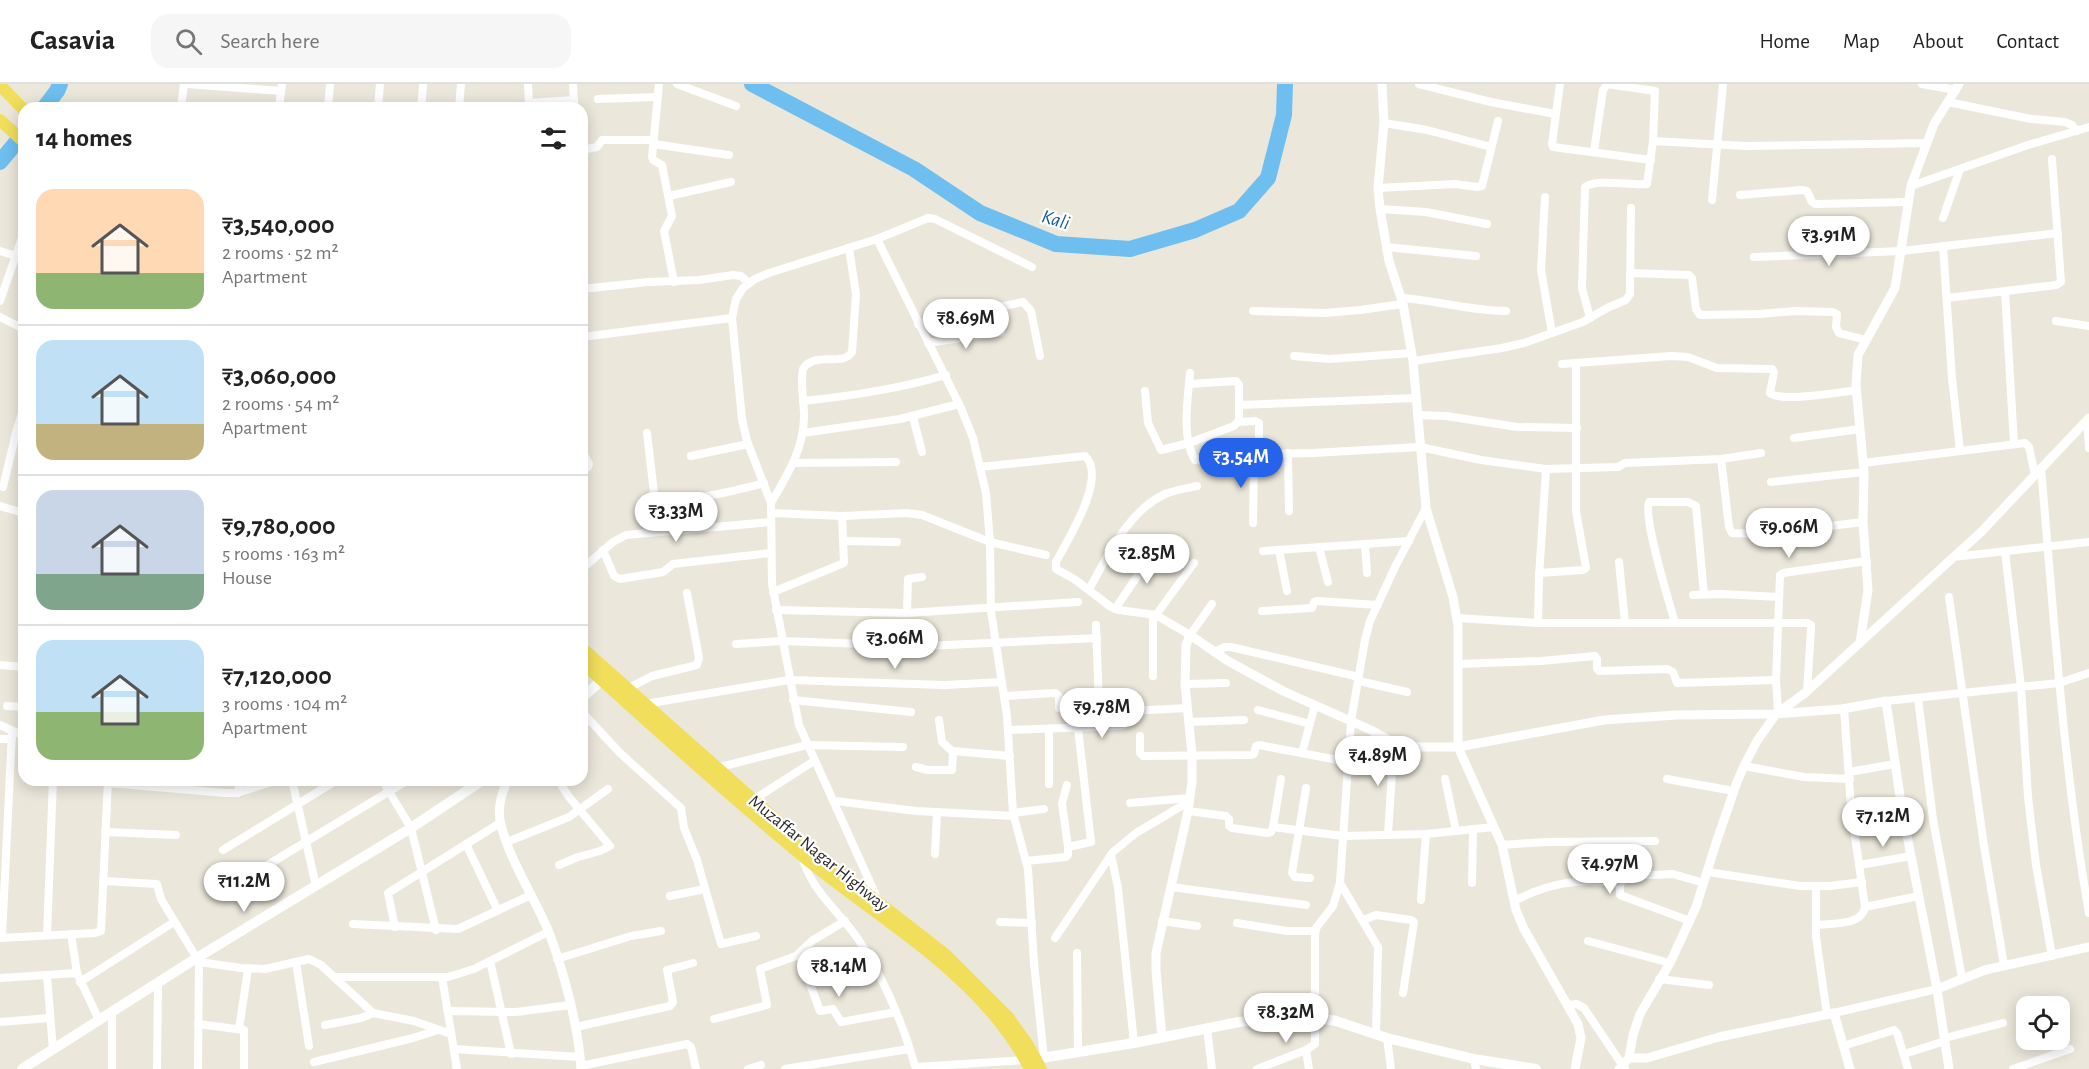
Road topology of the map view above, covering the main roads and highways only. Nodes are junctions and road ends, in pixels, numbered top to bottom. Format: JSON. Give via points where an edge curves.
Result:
{"nodes":[{"id":1,"x":0,"y":85,"type":"edge"},
{"id":2,"x":18,"y":104,"type":"edge"},
{"id":3,"x":0,"y":120,"type":"edge"},
{"id":4,"x":18,"y":136,"type":"edge"},
{"id":5,"x":588,"y":655,"type":"edge"},
{"id":6,"x":588,"y":666,"type":"edge"},
{"id":7,"x":606,"y":676,"type":"junction"},
{"id":8,"x":588,"y":692,"type":"edge"},
{"id":9,"x":623,"y":692,"type":"junction"},
{"id":10,"x":474,"y":786,"type":"edge"},
{"id":11,"x":1036,"y":1063,"type":"edge"},
{"id":12,"x":1475,"y":1064,"type":"edge"},
{"id":13,"x":26,"y":1068,"type":"edge"},
{"id":14,"x":1536,"y":1069,"type":"edge"}],
"edges":[{"from":1,"to":2,"type":"main road"},
{"from":3,"to":4,"type":"main road"},
{"from":5,"to":7,"type":"main road","name":"Muzaffar Nagar Highway"},
{"from":6,"to":7,"type":"main road","name":"Muzaffar Nagar Highway"},
{"from":7,"to":8,"type":"main road"},
{"from":7,"to":9,"type":"main road","name":"Muzaffar Nagar Highway"},
{"from":9,"to":11,"type":"main road","name":"Muzaffar Nagar Highway","via":[[802,855],[962,982]]},
{"from":9,"to":11,"type":"main road","name":"Muzaffar Nagar Highway","via":[[645,704],[801,842],[945,955],[1008,1017]]},
{"from":10,"to":13,"type":"main road"},
{"from":11,"to":12,"type":"main road","via":[[1284,1016],[1336,1021]]},
{"from":12,"to":14,"type":"main road"}]}
